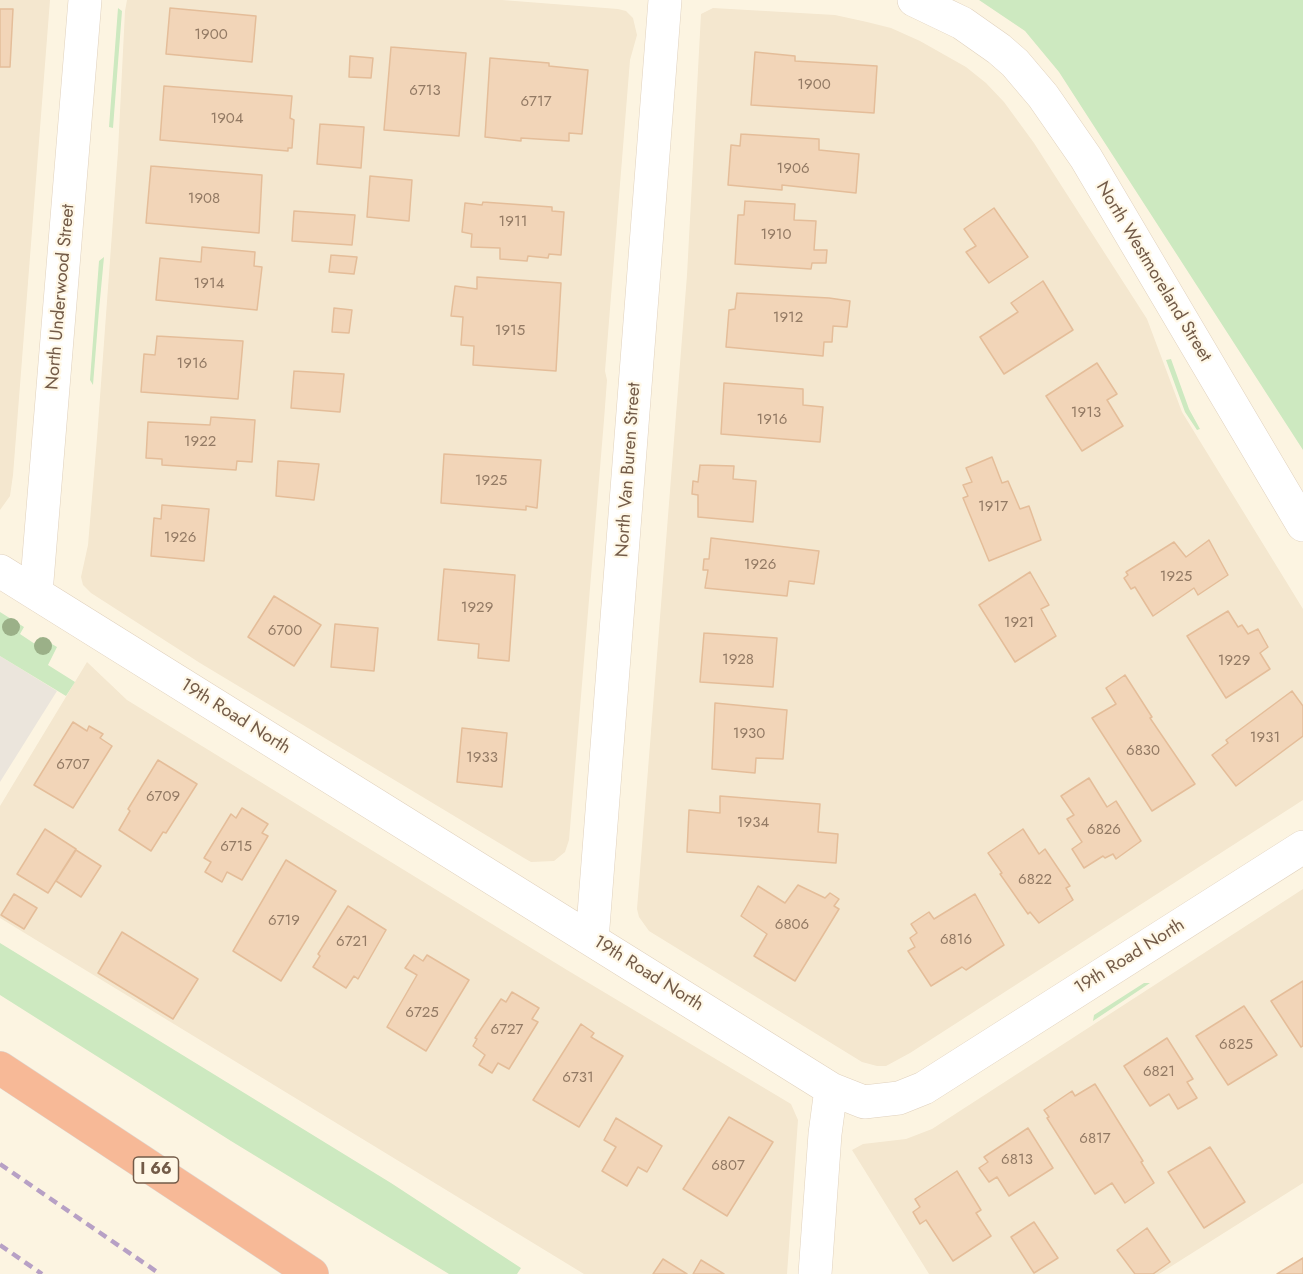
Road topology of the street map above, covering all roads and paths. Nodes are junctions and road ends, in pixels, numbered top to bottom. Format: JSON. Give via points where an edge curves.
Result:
{"nodes":[{"id":1,"x":86,"y":0,"type":"edge"},
{"id":2,"x":665,"y":0,"type":"edge"},
{"id":3,"x":914,"y":0,"type":"edge"},
{"id":4,"x":1303,"y":525,"type":"edge"},
{"id":5,"x":0,"y":571,"type":"edge"},
{"id":6,"x":36,"y":593,"type":"junction"},
{"id":7,"x":1303,"y":848,"type":"edge"},
{"id":8,"x":592,"y":939,"type":"junction"},
{"id":9,"x":0,"y":1068,"type":"edge"},
{"id":10,"x":831,"y":1089,"type":"junction"},
{"id":11,"x":312,"y":1274,"type":"edge"},
{"id":12,"x":815,"y":1274,"type":"edge"}],
"edges":[{"from":1,"to":6,"type":"street","name":"North Underwood Street"},
{"from":2,"to":8,"type":"street","name":"North Van Buren Street"},
{"from":3,"to":4,"type":"street","name":"North Westmoreland Street","via":[[962,23],[1030,79],[1086,158]]},
{"from":5,"to":6,"type":"street","name":"19th Road North"},
{"from":6,"to":8,"type":"street","name":"19th Road North"},
{"from":7,"to":10,"type":"street","name":"19th Road North","via":[[924,1088],[899,1098],[864,1102]]},
{"from":8,"to":10,"type":"street","name":"19th Road North"},
{"from":9,"to":11,"type":"highway","number":"I 66"},
{"from":10,"to":12,"type":"street"}]}
